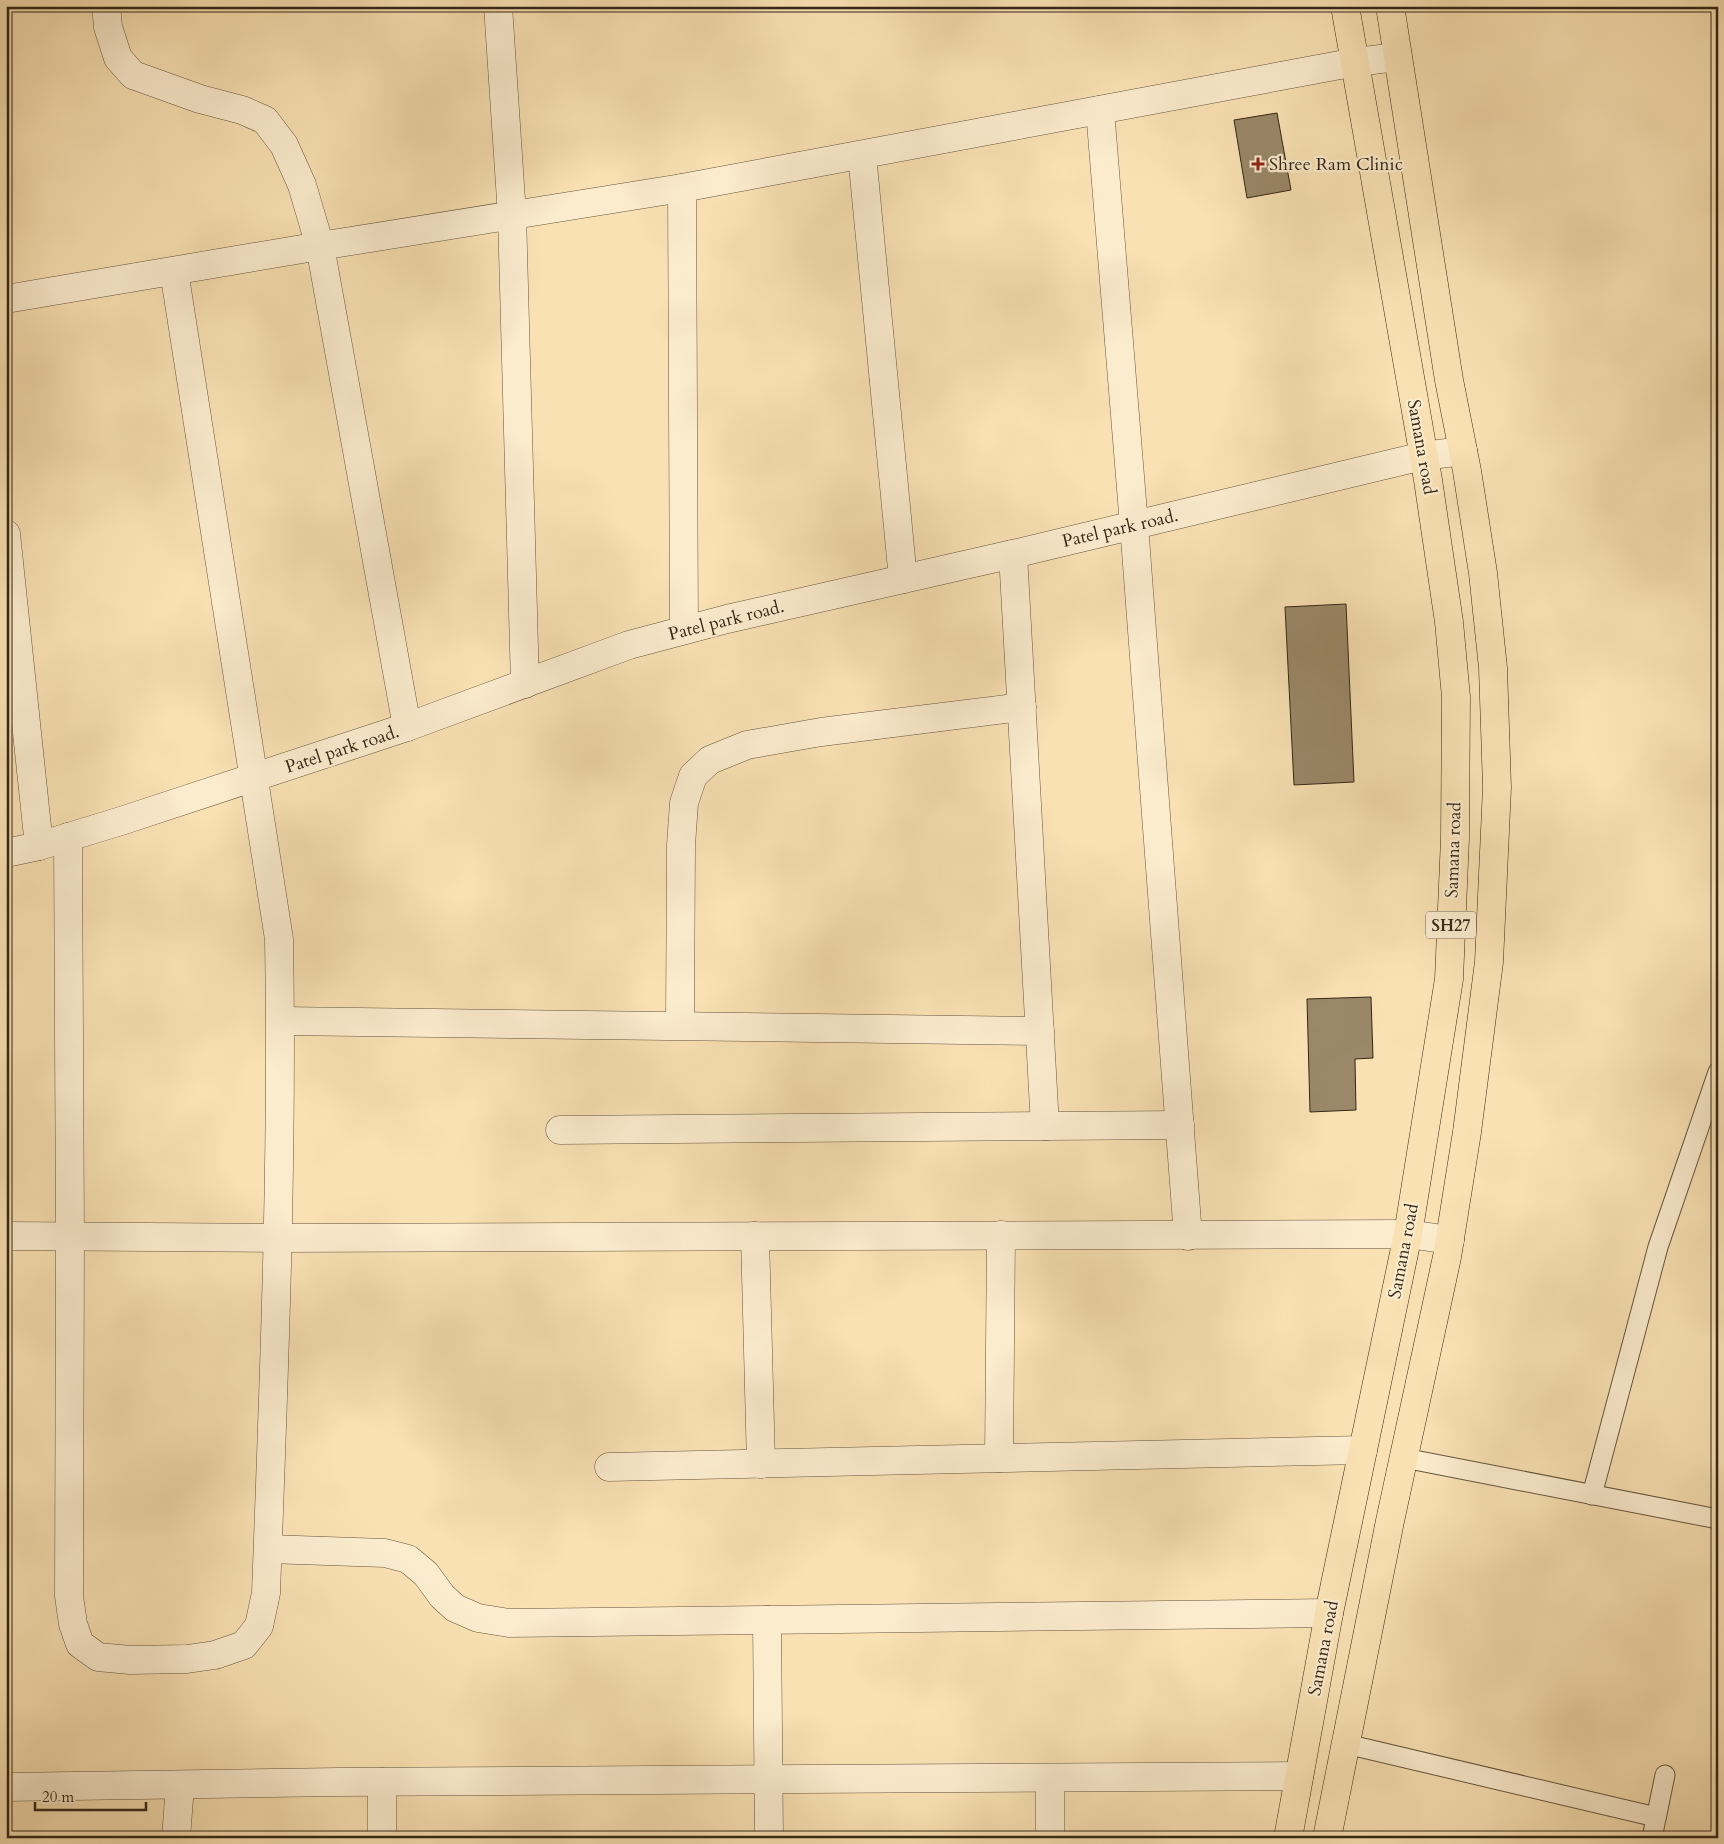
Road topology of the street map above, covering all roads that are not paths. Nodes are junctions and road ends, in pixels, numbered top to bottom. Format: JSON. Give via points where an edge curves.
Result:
{"nodes":[{"id":1,"x":106,"y":6,"type":"edge"},
{"id":2,"x":498,"y":6,"type":"edge"},
{"id":3,"x":1345,"y":6,"type":"edge"},
{"id":4,"x":1390,"y":6,"type":"edge"},
{"id":5,"x":1397,"y":57,"type":"junction"},
{"id":6,"x":1356,"y":62,"type":"junction"},
{"id":7,"x":1100,"y":110,"type":"junction"},
{"id":8,"x":862,"y":155,"type":"junction"},
{"id":9,"x":682,"y":188,"type":"junction"},
{"id":10,"x":512,"y":215,"type":"junction"},
{"id":11,"x":320,"y":246,"type":"junction"},
{"id":12,"x":174,"y":271,"type":"junction"},
{"id":13,"x":6,"y":298,"type":"edge"},
{"id":14,"x":1463,"y":450,"type":"junction"},
{"id":15,"x":1423,"y":456,"type":"junction"},
{"id":16,"x":1134,"y":525,"type":"junction"},
{"id":17,"x":6,"y":534,"type":"edge"},
{"id":18,"x":1013,"y":554,"type":"junction"},
{"id":19,"x":902,"y":579,"type":"junction"},
{"id":20,"x":684,"y":630,"type":"junction"},
{"id":21,"x":525,"y":684,"type":"junction"},
{"id":22,"x":1022,"y":707,"type":"junction"},
{"id":23,"x":407,"y":727,"type":"junction"},
{"id":24,"x":254,"y":778,"type":"junction"},
{"id":25,"x":68,"y":837,"type":"junction"},
{"id":26,"x":40,"y":846,"type":"junction"},
{"id":27,"x":6,"y":853,"type":"edge"},
{"id":28,"x":281,"y":1021,"type":"junction"},
{"id":29,"x":680,"y":1025,"type":"junction"},
{"id":30,"x":1040,"y":1031,"type":"junction"},
{"id":31,"x":1718,"y":1072,"type":"edge"},
{"id":32,"x":1180,"y":1125,"type":"junction"},
{"id":33,"x":1045,"y":1126,"type":"junction"},
{"id":34,"x":560,"y":1130,"type":"dead end"},
{"id":35,"x":1408,"y":1234,"type":"junction"},
{"id":36,"x":1002,"y":1235,"type":"junction"},
{"id":37,"x":6,"y":1236,"type":"edge"},
{"id":38,"x":70,"y":1236,"type":"junction"},
{"id":39,"x":755,"y":1236,"type":"junction"},
{"id":40,"x":1188,"y":1236,"type":"junction"},
{"id":41,"x":277,"y":1238,"type":"junction"},
{"id":42,"x":1450,"y":1240,"type":"junction"},
{"id":43,"x":1362,"y":1450,"type":"junction"},
{"id":44,"x":999,"y":1458,"type":"junction"},
{"id":45,"x":1404,"y":1458,"type":"junction"},
{"id":46,"x":761,"y":1464,"type":"junction"},
{"id":47,"x":608,"y":1467,"type":"dead end"},
{"id":48,"x":1592,"y":1494,"type":"junction"},
{"id":49,"x":1718,"y":1519,"type":"edge"},
{"id":50,"x":268,"y":1549,"type":"junction"},
{"id":51,"x":1329,"y":1613,"type":"junction"},
{"id":52,"x":768,"y":1620,"type":"junction"},
{"id":53,"x":1346,"y":1744,"type":"junction"},
{"id":54,"x":1665,"y":1775,"type":"dead end"},
{"id":55,"x":1299,"y":1776,"type":"junction"},
{"id":56,"x":1050,"y":1778,"type":"junction"},
{"id":57,"x":768,"y":1779,"type":"junction"},
{"id":58,"x":382,"y":1782,"type":"junction"},
{"id":59,"x":180,"y":1785,"type":"junction"},
{"id":60,"x":6,"y":1787,"type":"edge"},
{"id":61,"x":1656,"y":1817,"type":"junction"},
{"id":62,"x":176,"y":1838,"type":"edge"},
{"id":63,"x":382,"y":1838,"type":"edge"},
{"id":64,"x":769,"y":1838,"type":"edge"},
{"id":65,"x":1050,"y":1838,"type":"edge"},
{"id":66,"x":1288,"y":1838,"type":"edge"},
{"id":67,"x":1327,"y":1838,"type":"edge"},
{"id":68,"x":1652,"y":1838,"type":"edge"}],
"edges":[{"from":1,"to":11,"type":"street","via":[[108,28],[118,58],[133,74],[265,120],[284,145],[302,185]]},
{"from":2,"to":10,"type":"street"},
{"from":3,"to":6,"type":"main road","name":"Samana road","number":"SH27"},
{"from":4,"to":5,"type":"main road","number":"SH27"},
{"from":5,"to":6,"type":"street"},
{"from":5,"to":14,"type":"main road","number":"SH27"},
{"from":6,"to":7,"type":"street"},
{"from":6,"to":15,"type":"main road","name":"Samana road","number":"SH27"},
{"from":7,"to":8,"type":"street"},
{"from":7,"to":16,"type":"street"},
{"from":8,"to":9,"type":"street"},
{"from":8,"to":19,"type":"street"},
{"from":9,"to":10,"type":"street"},
{"from":9,"to":20,"type":"street"},
{"from":10,"to":11,"type":"street"},
{"from":10,"to":21,"type":"street"},
{"from":11,"to":12,"type":"street"},
{"from":11,"to":23,"type":"street"},
{"from":12,"to":13,"type":"street"},
{"from":12,"to":24,"type":"street"},
{"from":14,"to":15,"type":"street","name":"Patel park road."},
{"from":14,"to":42,"type":"main road","number":"SH27","via":[[1493,668],[1497,787],[1489,962],[1468,1132]]},
{"from":15,"to":16,"type":"street","name":"Patel park road."},
{"from":15,"to":35,"type":"main road","name":"Samana road","number":"SH27","via":[[1449,622],[1456,697],[1455,838],[1448,979]]},
{"from":16,"to":18,"type":"street","name":"Patel park road."},
{"from":16,"to":32,"type":"street"},
{"from":17,"to":26,"type":"street"},
{"from":18,"to":19,"type":"street","name":"Patel park road."},
{"from":18,"to":22,"type":"street"},
{"from":19,"to":20,"type":"street","name":"Patel park road."},
{"from":20,"to":21,"type":"street","name":"Patel park road.","via":[[629,646]]},
{"from":21,"to":23,"type":"street","name":"Patel park road."},
{"from":22,"to":29,"type":"street","via":[[821,732],[747,745],[710,760],[699,770],[693,776],[684,803]]},
{"from":22,"to":30,"type":"street"},
{"from":23,"to":24,"type":"street","name":"Patel park road."},
{"from":24,"to":25,"type":"street","name":"Patel park road."},
{"from":24,"to":28,"type":"street","via":[[280,939]]},
{"from":25,"to":26,"type":"street","name":"Patel park road."},
{"from":25,"to":38,"type":"street"},
{"from":26,"to":27,"type":"street","name":"Patel park road."},
{"from":28,"to":29,"type":"street"},
{"from":28,"to":41,"type":"street"},
{"from":29,"to":30,"type":"street"},
{"from":30,"to":33,"type":"street"},
{"from":31,"to":48,"type":"lane","via":[[1658,1247]]},
{"from":32,"to":33,"type":"street"},
{"from":32,"to":40,"type":"street"},
{"from":33,"to":34,"type":"street"},
{"from":35,"to":40,"type":"street"},
{"from":35,"to":42,"type":"street"},
{"from":35,"to":43,"type":"main road","name":"Samana road","number":"SH27"},
{"from":36,"to":39,"type":"street"},
{"from":36,"to":40,"type":"street"},
{"from":36,"to":44,"type":"street"},
{"from":37,"to":38,"type":"street"},
{"from":38,"to":41,"type":"street"},
{"from":38,"to":50,"type":"street","via":[[69,1596],[80,1644],[98,1656],[130,1660],[196,1658],[244,1645],[259,1626],[266,1593]]},
{"from":39,"to":41,"type":"street"},
{"from":39,"to":46,"type":"street"},
{"from":41,"to":50,"type":"street"},
{"from":42,"to":45,"type":"main road","number":"SH27"},
{"from":43,"to":44,"type":"street"},
{"from":43,"to":51,"type":"main road","name":"Samana road","number":"SH27"},
{"from":44,"to":46,"type":"street"},
{"from":45,"to":48,"type":"lane"},
{"from":45,"to":53,"type":"main road","number":"SH27"},
{"from":46,"to":47,"type":"street"},
{"from":48,"to":49,"type":"lane"},
{"from":50,"to":52,"type":"street","via":[[385,1553],[408,1559],[426,1574],[454,1608],[478,1618],[509,1622]]},
{"from":51,"to":52,"type":"street"},
{"from":51,"to":55,"type":"main road","name":"Samana road","number":"SH27"},
{"from":52,"to":57,"type":"street"},
{"from":53,"to":61,"type":"lane"},
{"from":53,"to":67,"type":"main road","number":"SH27"},
{"from":54,"to":61,"type":"lane"},
{"from":55,"to":56,"type":"street"},
{"from":55,"to":66,"type":"main road","name":"Samana road","number":"SH27"},
{"from":56,"to":57,"type":"street"},
{"from":56,"to":65,"type":"street"},
{"from":57,"to":58,"type":"street"},
{"from":57,"to":64,"type":"street"},
{"from":58,"to":59,"type":"street"},
{"from":58,"to":63,"type":"street"},
{"from":59,"to":60,"type":"street"},
{"from":59,"to":62,"type":"street"},
{"from":61,"to":68,"type":"lane"}]}
